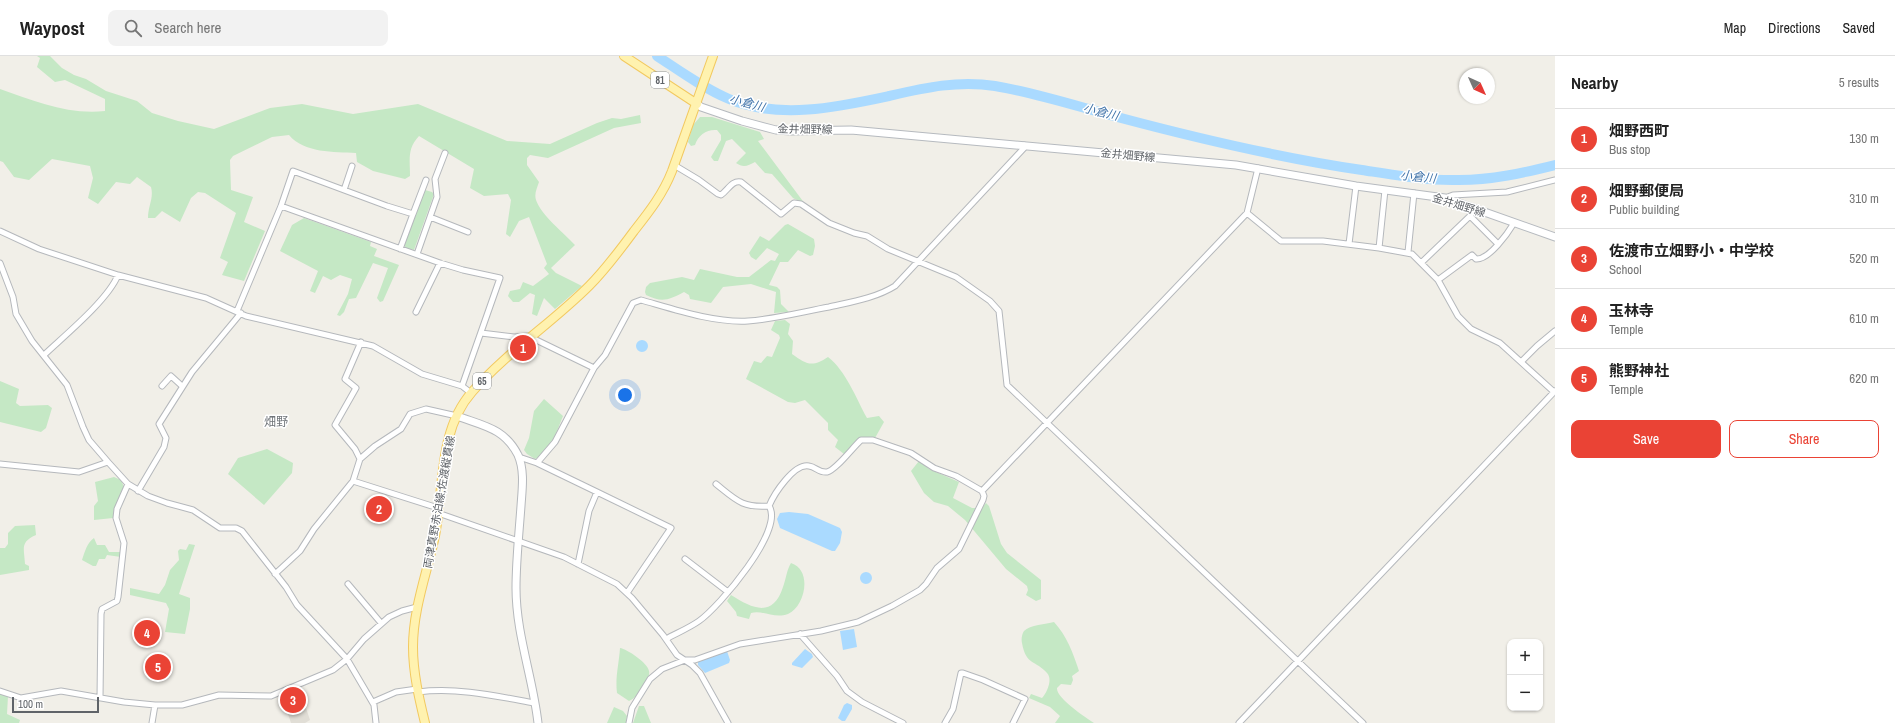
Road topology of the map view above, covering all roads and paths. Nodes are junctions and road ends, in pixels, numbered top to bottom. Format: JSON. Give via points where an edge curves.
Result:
{"nodes":[{"id":1,"x":624,"y":56,"type":"edge"},
{"id":2,"x":713,"y":56,"type":"edge"},
{"id":3,"x":698,"y":102,"type":"junction"},
{"id":4,"x":1024,"y":146,"type":"junction"},
{"id":5,"x":445,"y":153,"type":"dead end"},
{"id":6,"x":674,"y":165,"type":"junction"},
{"id":7,"x":352,"y":166,"type":"dead end"},
{"id":8,"x":1258,"y":168,"type":"junction"},
{"id":9,"x":426,"y":180,"type":"dead end"},
{"id":10,"x":1555,"y":180,"type":"edge"},
{"id":11,"x":1356,"y":186,"type":"junction"},
{"id":12,"x":344,"y":190,"type":"junction"},
{"id":13,"x":1384,"y":190,"type":"junction"},
{"id":14,"x":1414,"y":193,"type":"junction"},
{"id":15,"x":1445,"y":198,"type":"junction"},
{"id":16,"x":281,"y":206,"type":"junction"},
{"id":17,"x":1475,"y":209,"type":"junction"},
{"id":18,"x":1247,"y":213,"type":"junction"},
{"id":19,"x":413,"y":214,"type":"junction"},
{"id":20,"x":1470,"y":216,"type":"junction"},
{"id":21,"x":430,"y":217,"type":"junction"},
{"id":22,"x":1514,"y":223,"type":"junction"},
{"id":23,"x":0,"y":231,"type":"edge"},
{"id":24,"x":468,"y":232,"type":"dead end"},
{"id":25,"x":1555,"y":237,"type":"edge"},
{"id":26,"x":1349,"y":244,"type":"junction"},
{"id":27,"x":1498,"y":244,"type":"junction"},
{"id":28,"x":1379,"y":248,"type":"junction"},
{"id":29,"x":400,"y":249,"type":"junction"},
{"id":30,"x":1408,"y":252,"type":"junction"},
{"id":31,"x":417,"y":254,"type":"junction"},
{"id":32,"x":917,"y":261,"type":"junction"},
{"id":33,"x":440,"y":263,"type":"junction"},
{"id":34,"x":1421,"y":263,"type":"junction"},
{"id":35,"x":0,"y":264,"type":"edge"},
{"id":36,"x":118,"y":275,"type":"junction"},
{"id":37,"x":1438,"y":280,"type":"junction"},
{"id":38,"x":239,"y":312,"type":"junction"},
{"id":39,"x":416,"y":312,"type":"dead end"},
{"id":40,"x":1555,"y":331,"type":"edge"},
{"id":41,"x":481,"y":333,"type":"junction"},
{"id":42,"x":531,"y":337,"type":"junction"},
{"id":43,"x":361,"y":342,"type":"junction"},
{"id":44,"x":44,"y":355,"type":"junction"},
{"id":45,"x":1521,"y":362,"type":"junction"},
{"id":46,"x":594,"y":368,"type":"junction"},
{"id":47,"x":162,"y":386,"type":"dead end"},
{"id":48,"x":182,"y":386,"type":"junction"},
{"id":49,"x":462,"y":386,"type":"junction"},
{"id":50,"x":1555,"y":391,"type":"edge"},
{"id":51,"x":471,"y":393,"type":"junction"},
{"id":52,"x":457,"y":416,"type":"junction"},
{"id":53,"x":1047,"y":423,"type":"junction"},
{"id":54,"x":519,"y":457,"type":"junction"},
{"id":55,"x":360,"y":459,"type":"junction"},
{"id":56,"x":108,"y":462,"type":"junction"},
{"id":57,"x":537,"y":463,"type":"junction"},
{"id":58,"x":0,"y":464,"type":"edge"},
{"id":59,"x":353,"y":481,"type":"junction"},
{"id":60,"x":128,"y":484,"type":"junction"},
{"id":61,"x":716,"y":484,"type":"dead end"},
{"id":62,"x":138,"y":490,"type":"junction"},
{"id":63,"x":597,"y":492,"type":"junction"},
{"id":64,"x":982,"y":492,"type":"junction"},
{"id":65,"x":769,"y":506,"type":"junction"},
{"id":66,"x":438,"y":510,"type":"junction"},
{"id":67,"x":519,"y":542,"type":"junction"},
{"id":68,"x":685,"y":559,"type":"dead end"},
{"id":69,"x":578,"y":564,"type":"junction"},
{"id":70,"x":275,"y":574,"type":"junction"},
{"id":71,"x":348,"y":584,"type":"dead end"},
{"id":72,"x":728,"y":592,"type":"junction"},
{"id":73,"x":627,"y":594,"type":"junction"},
{"id":74,"x":417,"y":607,"type":"junction"},
{"id":75,"x":381,"y":623,"type":"junction"},
{"id":76,"x":800,"y":634,"type":"junction"},
{"id":77,"x":666,"y":639,"type":"junction"},
{"id":78,"x":347,"y":659,"type":"junction"},
{"id":79,"x":685,"y":660,"type":"junction"},
{"id":80,"x":1297,"y":661,"type":"junction"},
{"id":81,"x":0,"y":690,"type":"edge"},
{"id":82,"x":418,"y":690,"type":"junction"},
{"id":83,"x":100,"y":698,"type":"junction"},
{"id":84,"x":373,"y":702,"type":"junction"},
{"id":85,"x":534,"y":703,"type":"junction"},
{"id":86,"x":155,"y":706,"type":"junction"},
{"id":87,"x":152,"y":723,"type":"edge"},
{"id":88,"x":376,"y":723,"type":"edge"},
{"id":89,"x":425,"y":723,"type":"edge"},
{"id":90,"x":538,"y":723,"type":"edge"},
{"id":91,"x":628,"y":723,"type":"edge"},
{"id":92,"x":728,"y":723,"type":"edge"},
{"id":93,"x":903,"y":723,"type":"edge"},
{"id":94,"x":944,"y":723,"type":"edge"},
{"id":95,"x":1013,"y":723,"type":"edge"},
{"id":96,"x":1239,"y":723,"type":"edge"},
{"id":97,"x":1363,"y":723,"type":"edge"}],
"edges":[{"from":1,"to":3,"type":"main road","number":"81"},
{"from":2,"to":3,"type":"main road","number":"65"},
{"from":3,"to":4,"type":"main road","name":"金井畑野線","via":[[701,108],[783,130],[851,130]]},
{"from":3,"to":6,"type":"main road","name":"両津真野赤泊線;佐渡縦貫線","number":"65"},
{"from":4,"to":8,"type":"main road","name":"金井畑野線"},
{"from":4,"to":32,"type":"street"},
{"from":5,"to":21,"type":"street","via":[[435,179],[437,197]]},
{"from":6,"to":32,"type":"street","via":[[718,194],[721,195],[733,183],[741,182],[781,214],[797,203],[829,223],[867,236],[888,249]]},
{"from":6,"to":42,"type":"main road","name":"両津真野赤泊線;佐渡縦貫線","number":"65","via":[[667,185],[654,206],[603,271]]},
{"from":7,"to":12,"type":"street"},
{"from":8,"to":11,"type":"main road","name":"金井畑野線"},
{"from":8,"to":18,"type":"street"},
{"from":9,"to":19,"type":"street"},
{"from":10,"to":15,"type":"street","via":[[1507,192],[1453,195]]},
{"from":11,"to":13,"type":"main road","name":"金井畑野線"},
{"from":11,"to":26,"type":"street"},
{"from":12,"to":16,"type":"street","via":[[293,170]]},
{"from":12,"to":19,"type":"street"},
{"from":13,"to":14,"type":"main road","name":"金井畑野線"},
{"from":13,"to":28,"type":"street"},
{"from":14,"to":15,"type":"main road","name":"金井畑野線"},
{"from":14,"to":30,"type":"street"},
{"from":15,"to":17,"type":"main road","name":"金井畑野線"},
{"from":16,"to":29,"type":"street"},
{"from":16,"to":38,"type":"street"},
{"from":17,"to":20,"type":"street"},
{"from":17,"to":22,"type":"main road","name":"金井畑野線"},
{"from":18,"to":26,"type":"street","via":[[1282,241]]},
{"from":18,"to":53,"type":"street"},
{"from":19,"to":29,"type":"street"},
{"from":20,"to":27,"type":"street"},
{"from":20,"to":34,"type":"street"},
{"from":21,"to":24,"type":"street"},
{"from":21,"to":31,"type":"street"},
{"from":22,"to":25,"type":"main road","name":"金井畑野線"},
{"from":22,"to":27,"type":"street"},
{"from":23,"to":36,"type":"street","via":[[39,249]]},
{"from":26,"to":28,"type":"street"},
{"from":27,"to":37,"type":"street","via":[[1481,260],[1472,254]]},
{"from":28,"to":30,"type":"street"},
{"from":29,"to":31,"type":"street"},
{"from":30,"to":34,"type":"street"},
{"from":31,"to":33,"type":"street"},
{"from":32,"to":46,"type":"street","via":[[895,286],[888,290],[849,302],[747,321],[712,318],[641,300],[636,301],[605,355]]},
{"from":32,"to":53,"type":"street","via":[[956,278],[990,301],[999,311],[1007,385]]},
{"from":33,"to":39,"type":"street"},
{"from":33,"to":41,"type":"street","via":[[500,278]]},
{"from":34,"to":37,"type":"street"},
{"from":35,"to":44,"type":"street","via":[[16,314]]},
{"from":36,"to":38,"type":"street","via":[[206,298]]},
{"from":36,"to":44,"type":"street","via":[[105,295]]},
{"from":37,"to":45,"type":"street","via":[[1458,316],[1471,329],[1500,343]]},
{"from":38,"to":43,"type":"street","via":[[293,328]]},
{"from":38,"to":48,"type":"street"},
{"from":40,"to":45,"type":"street"},
{"from":41,"to":42,"type":"street"},
{"from":41,"to":49,"type":"street"},
{"from":42,"to":46,"type":"street"},
{"from":42,"to":51,"type":"main road","name":"両津真野赤泊線;佐渡縦貫線","number":"65"},
{"from":43,"to":49,"type":"street","via":[[383,351],[422,374]]},
{"from":43,"to":55,"type":"street","via":[[345,379],[356,388],[336,425]]},
{"from":44,"to":56,"type":"street","via":[[67,385],[89,440]]},
{"from":45,"to":50,"type":"street"},
{"from":46,"to":57,"type":"street","via":[[555,442]]},
{"from":47,"to":48,"type":"street","via":[[171,376]]},
{"from":48,"to":62,"type":"street","via":[[160,424],[166,438],[164,447]]},
{"from":49,"to":51,"type":"street"},
{"from":50,"to":80,"type":"street"},
{"from":51,"to":52,"type":"main road","name":"両津真野赤泊線;佐渡縦貫線","number":"65"},
{"from":52,"to":54,"type":"main road","via":[[503,434],[510,440]]},
{"from":52,"to":55,"type":"street","via":[[426,409],[413,412],[401,429]]},
{"from":52,"to":66,"type":"main road","name":"両津真野赤泊線;佐渡縦貫線","number":"65","via":[[446,449]]},
{"from":53,"to":64,"type":"street"},
{"from":53,"to":80,"type":"street"},
{"from":54,"to":57,"type":"street"},
{"from":54,"to":67,"type":"main road","via":[[522,480]]},
{"from":55,"to":59,"type":"street"},
{"from":56,"to":58,"type":"street","via":[[79,472]]},
{"from":56,"to":60,"type":"street"},
{"from":57,"to":63,"type":"street"},
{"from":59,"to":66,"type":"street"},
{"from":59,"to":70,"type":"street","via":[[300,551]]},
{"from":60,"to":62,"type":"street"},
{"from":60,"to":83,"type":"street","via":[[117,509],[116,518],[124,543],[118,597],[117,601],[102,609],[101,614]]},
{"from":61,"to":65,"type":"street","via":[[741,504]]},
{"from":62,"to":70,"type":"street","via":[[159,501],[193,510],[220,528],[236,528],[242,531]]},
{"from":63,"to":69,"type":"street","via":[[589,511]]},
{"from":63,"to":73,"type":"street","via":[[671,528]]},
{"from":64,"to":65,"type":"street","via":[[956,476],[934,468],[911,452],[866,439],[861,440],[832,470],[823,472],[805,466],[792,474],[777,490]]},
{"from":64,"to":76,"type":"street","via":[[983,500],[959,549],[937,568],[920,590],[858,622]]},
{"from":65,"to":72,"type":"street","via":[[772,516],[765,538]]},
{"from":66,"to":67,"type":"street"},
{"from":66,"to":74,"type":"main road","name":"両津真野赤泊線;佐渡縦貫線","number":"65"},
{"from":67,"to":69,"type":"street"},
{"from":67,"to":85,"type":"main road","via":[[517,610]]},
{"from":68,"to":72,"type":"street"},
{"from":69,"to":73,"type":"street","via":[[617,584]]},
{"from":70,"to":78,"type":"street","via":[[297,605]]},
{"from":71,"to":75,"type":"street"},
{"from":72,"to":77,"type":"street","via":[[699,622]]},
{"from":73,"to":77,"type":"street"},
{"from":74,"to":75,"type":"street","via":[[402,611]]},
{"from":74,"to":82,"type":"main road","name":"両津真野赤泊線;佐渡縦貫線","number":"65","via":[[413,648]]},
{"from":75,"to":78,"type":"street"},
{"from":76,"to":79,"type":"street","via":[[740,644],[695,660]]},
{"from":76,"to":93,"type":"street","via":[[847,691],[862,702]]},
{"from":77,"to":79,"type":"street","via":[[677,655]]},
{"from":78,"to":84,"type":"street"},
{"from":78,"to":86,"type":"street","via":[[333,670],[271,696],[218,696],[182,704]]},
{"from":79,"to":91,"type":"street","via":[[656,672],[632,708]]},
{"from":79,"to":92,"type":"street","via":[[700,673]]},
{"from":80,"to":96,"type":"street"},
{"from":80,"to":97,"type":"street"},
{"from":81,"to":83,"type":"street","via":[[21,698],[61,691]]},
{"from":82,"to":84,"type":"street","via":[[396,692]]},
{"from":82,"to":85,"type":"street","via":[[460,690]]},
{"from":82,"to":89,"type":"main road","name":"両津真野赤泊線;佐渡縦貫線","number":"65"},
{"from":83,"to":86,"type":"street"},
{"from":84,"to":88,"type":"street"},
{"from":85,"to":90,"type":"main road"},
{"from":86,"to":87,"type":"street"},
{"from":94,"to":95,"type":"street","via":[[953,709],[960,673],[983,680],[1025,699]]}]}
